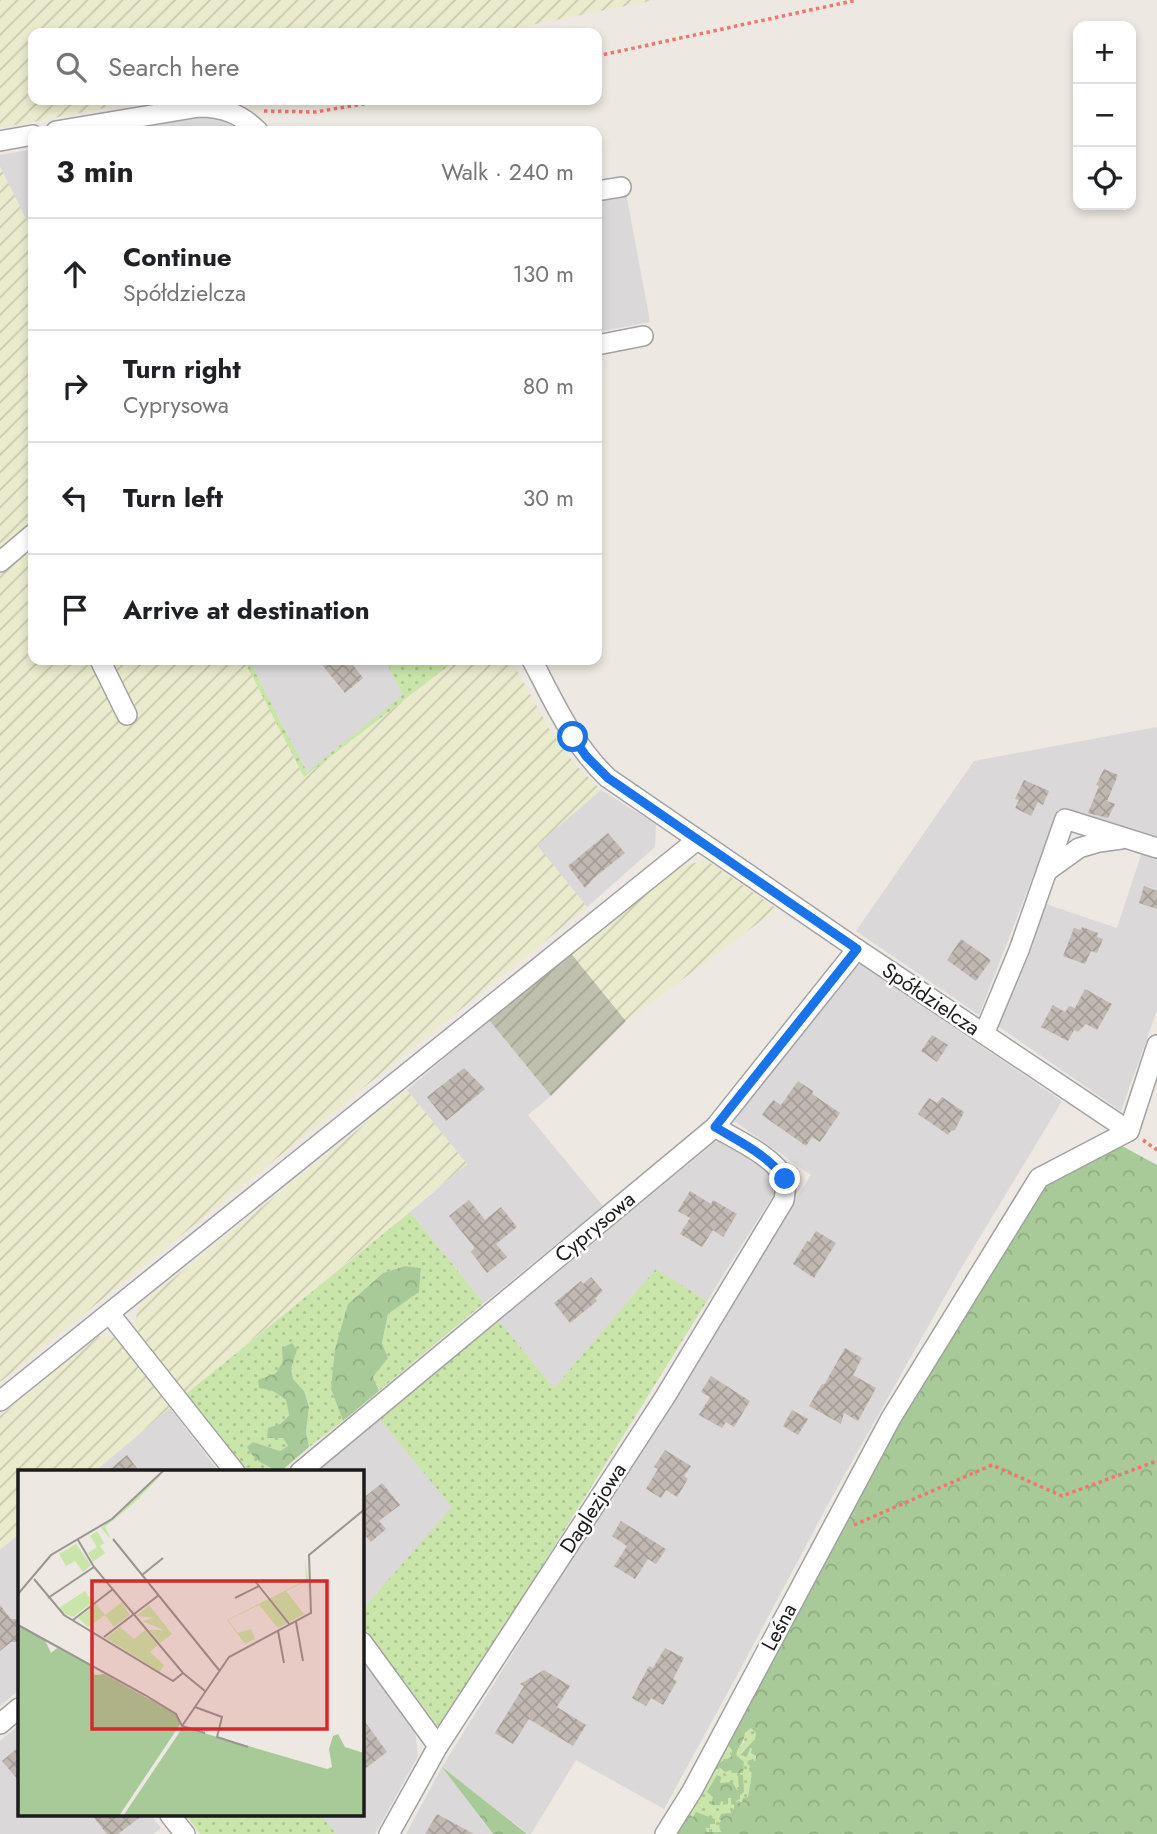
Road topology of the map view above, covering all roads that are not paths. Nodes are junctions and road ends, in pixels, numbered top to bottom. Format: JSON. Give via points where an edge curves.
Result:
{"nodes":[{"id":1,"x":86,"y":126,"type":"edge"},
{"id":2,"x":252,"y":126,"type":"edge"},
{"id":3,"x":28,"y":136,"type":"edge"},
{"id":4,"x":0,"y":141,"type":"edge"},
{"id":5,"x":621,"y":187,"type":"dead end"},
{"id":6,"x":602,"y":190,"type":"edge"},
{"id":7,"x":643,"y":336,"type":"dead end"},
{"id":8,"x":602,"y":344,"type":"edge"},
{"id":9,"x":28,"y":538,"type":"edge"},
{"id":10,"x":0,"y":562,"type":"edge"},
{"id":11,"x":102,"y":665,"type":"edge"},
{"id":12,"x":535,"y":665,"type":"edge"},
{"id":13,"x":127,"y":715,"type":"dead end"},
{"id":14,"x":1127,"y":838,"type":"junction"},
{"id":15,"x":697,"y":840,"type":"junction"},
{"id":16,"x":1157,"y":848,"type":"edge"},
{"id":17,"x":1047,"y":871,"type":"junction"},
{"id":18,"x":857,"y":949,"type":"junction"},
{"id":19,"x":984,"y":1034,"type":"junction"},
{"id":20,"x":1157,"y":1045,"type":"edge"},
{"id":21,"x":715,"y":1127,"type":"junction"},
{"id":22,"x":1129,"y":1131,"type":"junction"},
{"id":23,"x":110,"y":1314,"type":"junction"},
{"id":24,"x":0,"y":1401,"type":"edge"},
{"id":25,"x":233,"y":1470,"type":"edge"},
{"id":26,"x":302,"y":1470,"type":"edge"},
{"id":27,"x":364,"y":1645,"type":"edge"},
{"id":28,"x":18,"y":1709,"type":"edge"},
{"id":29,"x":0,"y":1724,"type":"edge"},
{"id":30,"x":438,"y":1746,"type":"junction"},
{"id":31,"x":171,"y":1816,"type":"edge"},
{"id":32,"x":185,"y":1834,"type":"edge"},
{"id":33,"x":389,"y":1834,"type":"edge"},
{"id":34,"x":665,"y":1834,"type":"edge"}],
"edges":[{"from":1,"to":2,"type":"street","via":[[199,107],[230,111]]},
{"from":3,"to":4,"type":"street"},
{"from":5,"to":6,"type":"street"},
{"from":7,"to":8,"type":"street"},
{"from":9,"to":10,"type":"street"},
{"from":11,"to":13,"type":"street"},
{"from":12,"to":15,"type":"street","name":"Spółdzielcza","via":[[569,730],[595,766]]},
{"from":14,"to":16,"type":"street"},
{"from":14,"to":17,"type":"street","via":[[1079,848]]},
{"from":14,"to":17,"type":"street","via":[[1065,819]]},
{"from":15,"to":18,"type":"street","name":"Spółdzielcza"},
{"from":15,"to":23,"type":"street"},
{"from":17,"to":19,"type":"street"},
{"from":18,"to":19,"type":"street","name":"Spółdzielcza"},
{"from":18,"to":21,"type":"street","name":"Cyprysowa"},
{"from":19,"to":22,"type":"street","name":"Spółdzielcza"},
{"from":20,"to":22,"type":"street"},
{"from":21,"to":26,"type":"street","name":"Cyprysowa"},
{"from":21,"to":30,"type":"street","name":"Daglezjowa","via":[[776,1166],[785,1179],[784,1200],[665,1397]]},
{"from":22,"to":34,"type":"street","name":"Leśna","via":[[1039,1178],[891,1418]]},
{"from":23,"to":24,"type":"street"},
{"from":23,"to":25,"type":"street"},
{"from":27,"to":30,"type":"street"},
{"from":28,"to":29,"type":"street"},
{"from":30,"to":33,"type":"street","name":"Daglezjowa"},
{"from":31,"to":32,"type":"street"}]}
